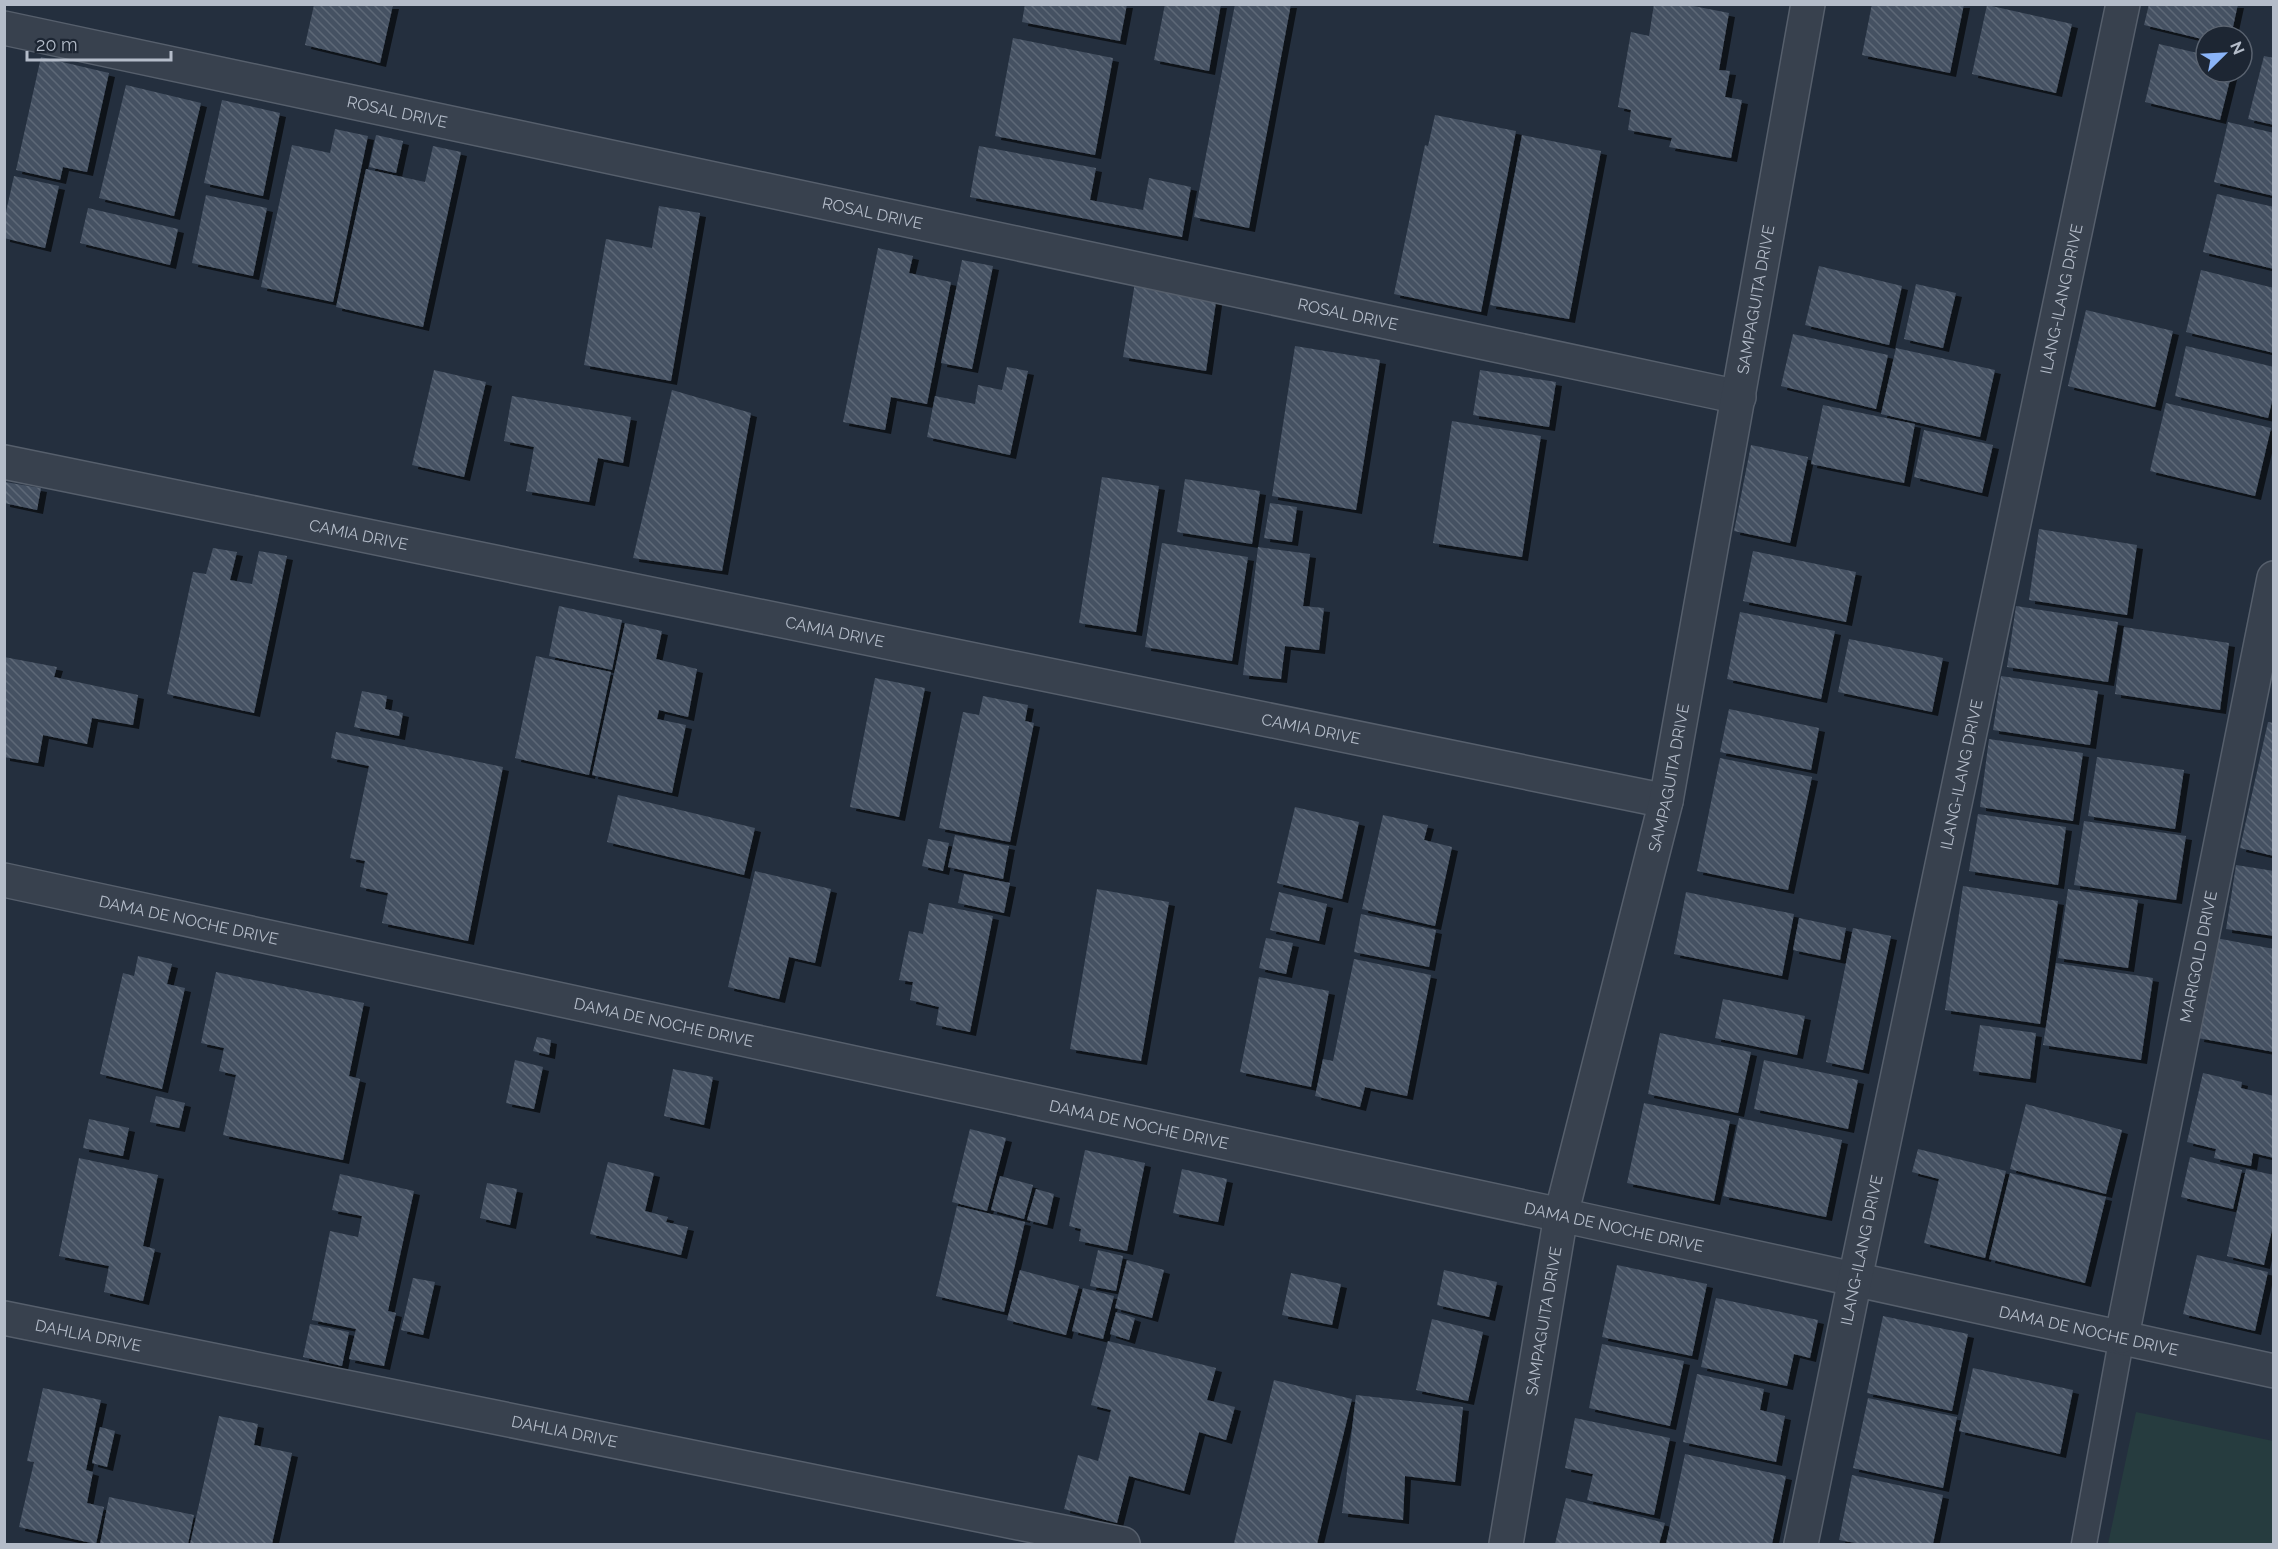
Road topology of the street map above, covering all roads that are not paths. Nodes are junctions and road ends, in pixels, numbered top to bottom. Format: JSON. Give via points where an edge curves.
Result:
{"nodes":[{"id":1,"x":1808,"y":4,"type":"edge"},
{"id":2,"x":2123,"y":4,"type":"edge"},
{"id":3,"x":4,"y":28,"type":"edge"},
{"id":4,"x":1739,"y":397,"type":"junction"},
{"id":5,"x":4,"y":462,"type":"edge"},
{"id":6,"x":2274,"y":578,"type":"edge"},
{"id":7,"x":1665,"y":801,"type":"junction"},
{"id":8,"x":4,"y":880,"type":"edge"},
{"id":9,"x":1561,"y":1215,"type":"junction"},
{"id":10,"x":1855,"y":1280,"type":"junction"},
{"id":11,"x":4,"y":1318,"type":"edge"},
{"id":12,"x":2122,"y":1336,"type":"junction"},
{"id":13,"x":2274,"y":1371,"type":"edge"},
{"id":14,"x":1123,"y":1545,"type":"edge"},
{"id":15,"x":1506,"y":1545,"type":"edge"},
{"id":16,"x":1801,"y":1545,"type":"edge"},
{"id":17,"x":2085,"y":1545,"type":"edge"}],
"edges":[{"from":1,"to":4,"type":"street","name":"SAMPAGUITA DRIVE"},
{"from":2,"to":10,"type":"street","name":"ILANG-ILANG DRIVE"},
{"from":3,"to":4,"type":"street","name":"ROSAL DRIVE"},
{"from":4,"to":7,"type":"street","name":"SAMPAGUITA DRIVE"},
{"from":5,"to":7,"type":"street","name":"CAMIA DRIVE"},
{"from":6,"to":12,"type":"street","name":"MARIGOLD DRIVE"},
{"from":7,"to":9,"type":"street","name":"SAMPAGUITA DRIVE"},
{"from":8,"to":9,"type":"street","name":"DAMA DE NOCHE DRIVE"},
{"from":9,"to":10,"type":"street","name":"DAMA DE NOCHE DRIVE"},
{"from":9,"to":15,"type":"street","name":"SAMPAGUITA DRIVE"},
{"from":10,"to":12,"type":"street","name":"DAMA DE NOCHE DRIVE"},
{"from":10,"to":16,"type":"street","name":"ILANG-ILANG DRIVE"},
{"from":11,"to":14,"type":"street","name":"DAHLIA DRIVE"},
{"from":12,"to":13,"type":"street","name":"DAMA DE NOCHE DRIVE"},
{"from":12,"to":17,"type":"lane"}]}
